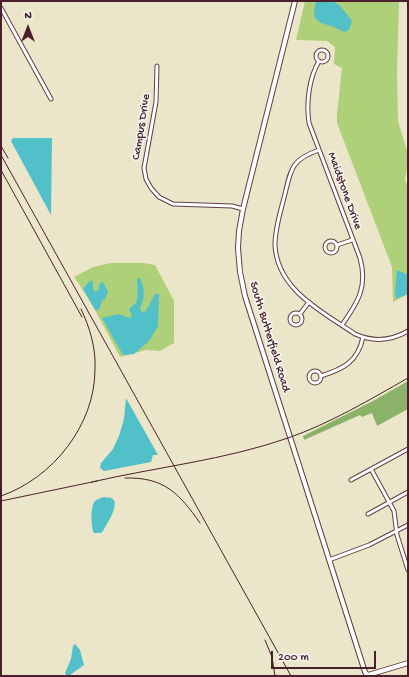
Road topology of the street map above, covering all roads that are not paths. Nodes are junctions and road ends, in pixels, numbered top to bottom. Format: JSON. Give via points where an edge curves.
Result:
{"nodes":[{"id":1,"x":295,"y":1,"type":"edge"},
{"id":2,"x":1,"y":8,"type":"edge"},
{"id":3,"x":319,"y":61,"type":"dead end"},
{"id":4,"x":157,"y":66,"type":"dead end"},
{"id":5,"x":51,"y":99,"type":"dead end"},
{"id":6,"x":319,"y":150,"type":"junction"},
{"id":7,"x":243,"y":209,"type":"junction"},
{"id":8,"x":352,"y":240,"type":"junction"},
{"id":9,"x":337,"y":245,"type":"junction"},
{"id":10,"x":309,"y":302,"type":"junction"},
{"id":11,"x":300,"y":314,"type":"junction"},
{"id":12,"x":342,"y":325,"type":"junction"},
{"id":13,"x":408,"y":331,"type":"edge"},
{"id":14,"x":363,"y":337,"type":"junction"},
{"id":15,"x":321,"y":376,"type":"dead end"},
{"id":16,"x":408,"y":448,"type":"edge"},
{"id":17,"x":371,"y":470,"type":"junction"},
{"id":18,"x":351,"y":480,"type":"dead end"},
{"id":19,"x":408,"y":492,"type":"edge"},
{"id":20,"x":389,"y":503,"type":"junction"},
{"id":21,"x":368,"y":514,"type":"dead end"},
{"id":22,"x":408,"y":525,"type":"edge"},
{"id":23,"x":397,"y":531,"type":"junction"},
{"id":24,"x":329,"y":560,"type":"junction"},
{"id":25,"x":408,"y":570,"type":"edge"},
{"id":26,"x":408,"y":663,"type":"edge"},
{"id":27,"x":366,"y":675,"type":"edge"}],
"edges":[{"from":1,"to":7,"type":"main road","name":"South Butterfield Road"},
{"from":2,"to":5,"type":"street"},
{"from":3,"to":6,"type":"street","name":"Maidstone Drive","via":[[309,92],[307,111]]},
{"from":4,"to":7,"type":"street","name":"Campus Drive","via":[[156,102],[144,168],[150,188],[173,204],[232,206]]},
{"from":6,"to":8,"type":"street","name":"Maidstone Drive"},
{"from":6,"to":10,"type":"street","via":[[302,157],[290,172],[275,245],[282,272],[292,288]]},
{"from":7,"to":24,"type":"main road","name":"South Butterfield Road","via":[[238,248],[243,286]]},
{"from":8,"to":9,"type":"street"},
{"from":8,"to":12,"type":"street","name":"Maidstone Drive","via":[[362,266],[363,282],[359,298]]},
{"from":9,"to":9,"type":"street","via":[[330,241],[326,243],[325,249],[333,253]]},
{"from":10,"to":11,"type":"street"},
{"from":10,"to":12,"type":"street"},
{"from":11,"to":11,"type":"street","via":[[292,314],[292,324],[301,322]]},
{"from":12,"to":14,"type":"street"},
{"from":13,"to":14,"type":"street","via":[[387,339]]},
{"from":14,"to":15,"type":"street","via":[[352,361],[339,370]]},
{"from":16,"to":17,"type":"street"},
{"from":17,"to":18,"type":"street"},
{"from":17,"to":20,"type":"street"},
{"from":19,"to":20,"type":"street"},
{"from":20,"to":21,"type":"street"},
{"from":20,"to":23,"type":"street"},
{"from":22,"to":23,"type":"street"},
{"from":23,"to":24,"type":"street"},
{"from":23,"to":25,"type":"street"},
{"from":24,"to":27,"type":"main road","name":"South Butterfield Road"},
{"from":26,"to":27,"type":"main road"}]}
